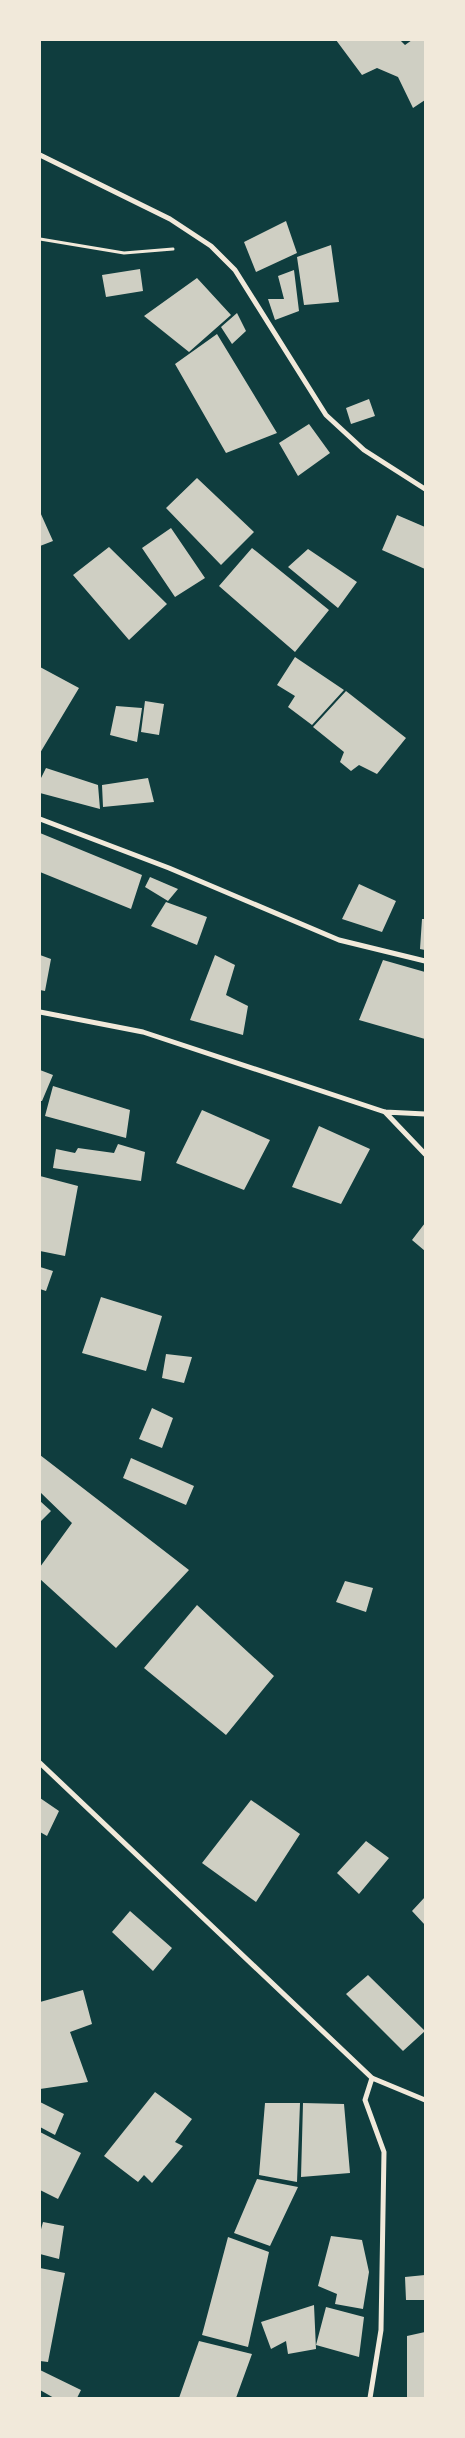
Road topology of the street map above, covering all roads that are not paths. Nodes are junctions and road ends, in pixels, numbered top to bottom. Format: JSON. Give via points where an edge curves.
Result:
{"nodes":[{"id":1,"x":40,"y":155,"type":"edge"},
{"id":2,"x":425,"y":489,"type":"edge"},
{"id":3,"x":40,"y":819,"type":"edge"},
{"id":4,"x":425,"y":961,"type":"edge"},
{"id":5,"x":40,"y":1012,"type":"edge"},
{"id":6,"x":385,"y":1112,"type":"junction"},
{"id":7,"x":425,"y":1114,"type":"edge"},
{"id":8,"x":425,"y":1154,"type":"edge"},
{"id":9,"x":40,"y":1763,"type":"edge"},
{"id":10,"x":372,"y":2078,"type":"junction"},
{"id":11,"x":425,"y":2100,"type":"edge"},
{"id":12,"x":370,"y":2398,"type":"edge"}],
"edges":[{"from":1,"to":2,"type":"street","via":[[170,219],[211,246],[235,270],[326,415],[364,450]]},
{"from":3,"to":4,"type":"street","via":[[169,868],[339,940]]},
{"from":5,"to":6,"type":"street","via":[[144,1032]]},
{"from":6,"to":7,"type":"street"},
{"from":6,"to":8,"type":"street"},
{"from":9,"to":10,"type":"street"},
{"from":10,"to":11,"type":"street"},
{"from":10,"to":12,"type":"street","via":[[365,2100],[384,2152],[381,2330]]}]}
